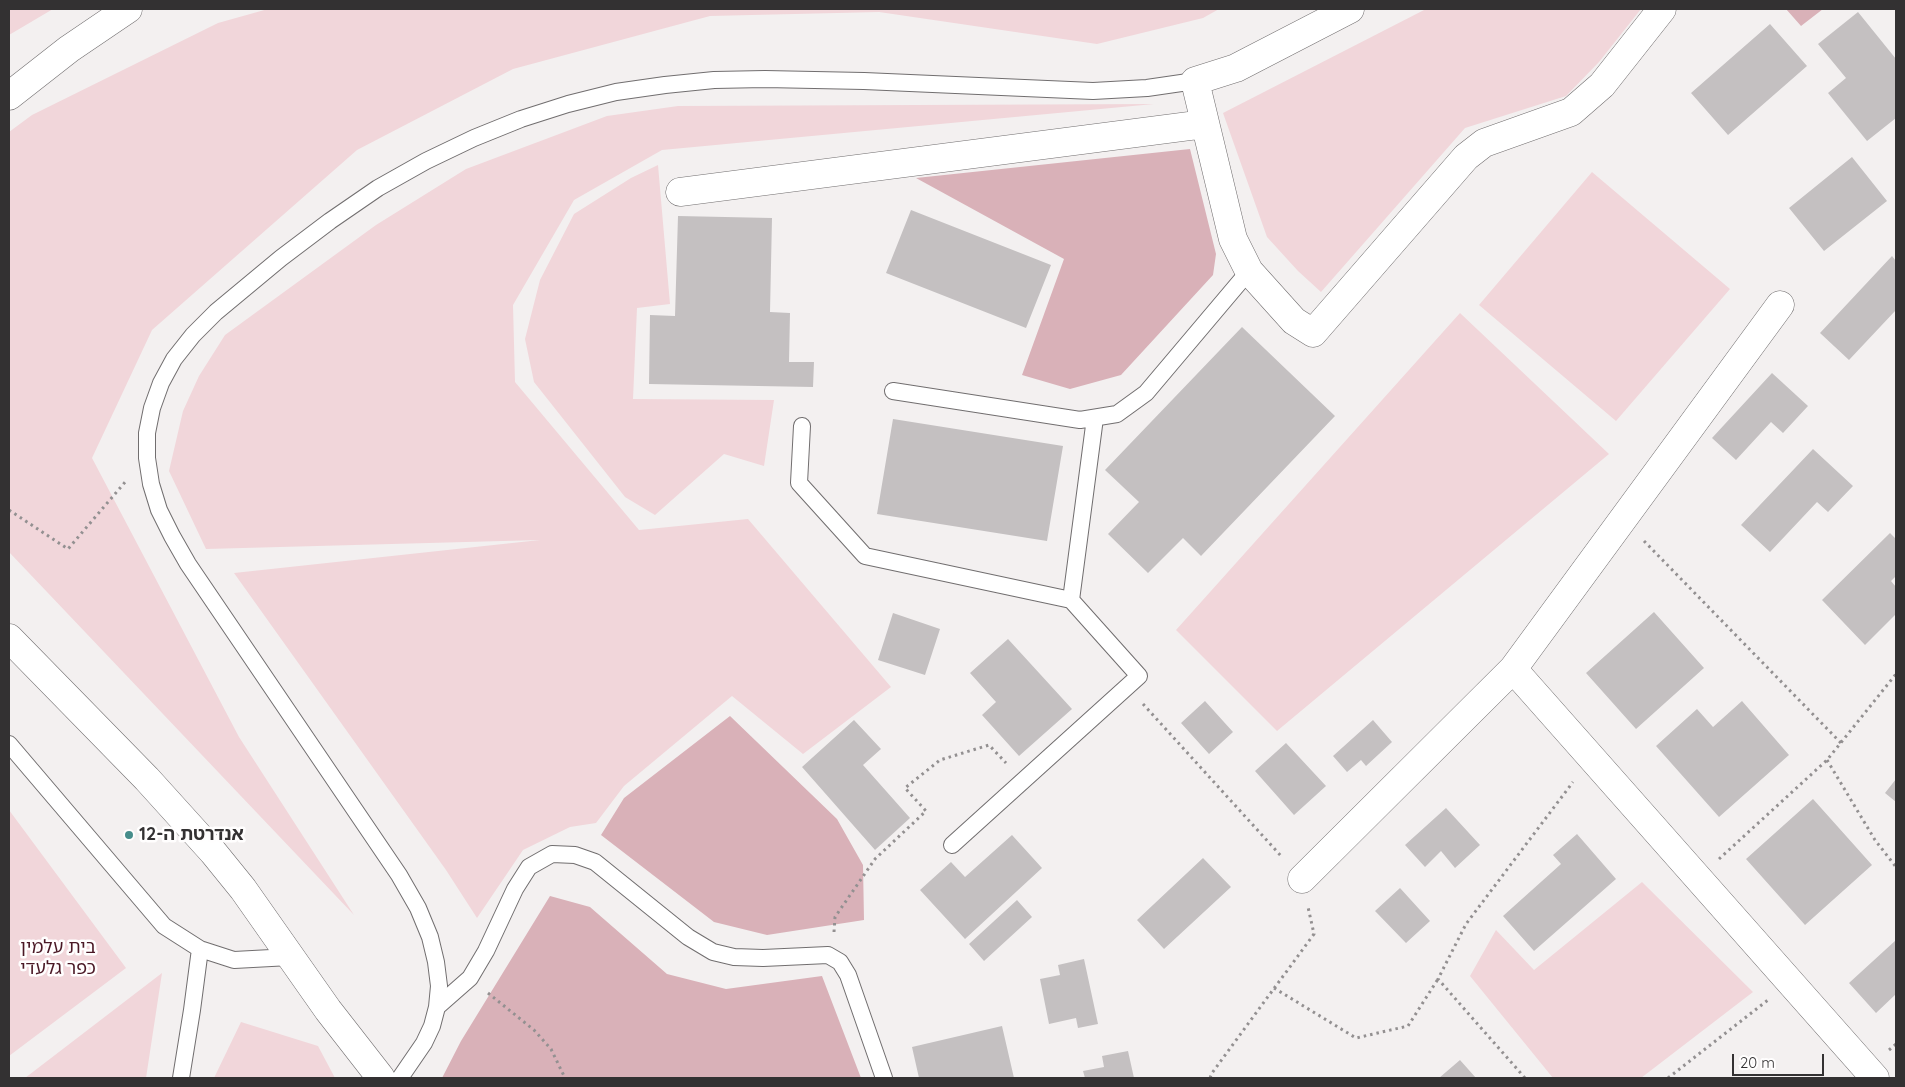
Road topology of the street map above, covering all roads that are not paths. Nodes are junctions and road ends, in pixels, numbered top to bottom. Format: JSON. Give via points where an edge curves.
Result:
{"nodes":[{"id":1,"x":128,"y":9,"type":"edge"},
{"id":2,"x":1350,"y":9,"type":"edge"},
{"id":3,"x":1662,"y":9,"type":"edge"},
{"id":4,"x":1195,"y":81,"type":"junction"},
{"id":5,"x":9,"y":96,"type":"edge"},
{"id":6,"x":1205,"y":124,"type":"junction"},
{"id":7,"x":680,"y":192,"type":"dead end"},
{"id":8,"x":1249,"y":271,"type":"junction"},
{"id":9,"x":1780,"y":305,"type":"dead end"},
{"id":10,"x":893,"y":391,"type":"dead end"},
{"id":11,"x":1095,"y":418,"type":"junction"},
{"id":12,"x":802,"y":426,"type":"dead end"},
{"id":13,"x":1071,"y":600,"type":"junction"},
{"id":14,"x":9,"y":638,"type":"edge"},
{"id":15,"x":1513,"y":669,"type":"junction"},
{"id":16,"x":9,"y":744,"type":"edge"},
{"id":17,"x":952,"y":845,"type":"dead end"},
{"id":18,"x":1302,"y":879,"type":"road end"},
{"id":19,"x":200,"y":949,"type":"junction"},
{"id":20,"x":290,"y":957,"type":"junction"},
{"id":21,"x":437,"y":1007,"type":"junction"},
{"id":22,"x":181,"y":1078,"type":"edge"},
{"id":23,"x":381,"y":1078,"type":"edge"},
{"id":24,"x":400,"y":1078,"type":"edge"},
{"id":25,"x":884,"y":1078,"type":"edge"},
{"id":26,"x":1875,"y":1078,"type":"edge"}],
"edges":[{"from":1,"to":5,"type":"street","via":[[69,49]]},
{"from":2,"to":4,"type":"street","via":[[1236,68]]},
{"from":3,"to":8,"type":"street","via":[[1602,85],[1571,112],[1484,143],[1466,157],[1313,333],[1294,321]]},
{"from":4,"to":6,"type":"street"},
{"from":4,"to":21,"type":"lane","via":[[1147,88],[1093,90],[864,80],[714,80],[616,92],[568,104],[474,138],[378,188],[281,258],[193,335],[161,383],[147,433],[147,458],[159,510],[194,572],[400,875],[430,936],[439,986]]},
{"from":6,"to":7,"type":"street"},
{"from":6,"to":8,"type":"street","via":[[1233,239]]},
{"from":8,"to":11,"type":"lane","via":[[1146,393],[1117,414]]},
{"from":9,"to":15,"type":"street"},
{"from":10,"to":11,"type":"lane","via":[[1080,420]]},
{"from":11,"to":13,"type":"lane"},
{"from":12,"to":13,"type":"lane","via":[[799,483],[865,556]]},
{"from":13,"to":17,"type":"lane","via":[[1139,676]]},
{"from":14,"to":20,"type":"street","via":[[198,834],[243,889]]},
{"from":15,"to":18,"type":"street"},
{"from":15,"to":26,"type":"street"},
{"from":16,"to":19,"type":"lane","via":[[164,926]]},
{"from":19,"to":20,"type":"lane","via":[[234,960]]},
{"from":19,"to":22,"type":"lane"},
{"from":20,"to":23,"type":"street"},
{"from":21,"to":24,"type":"lane","via":[[424,1043]]},
{"from":21,"to":25,"type":"lane","via":[[470,978],[529,867],[552,854],[575,855],[595,862],[688,937],[713,952],[763,958],[828,955],[840,962],[848,975]]}]}
